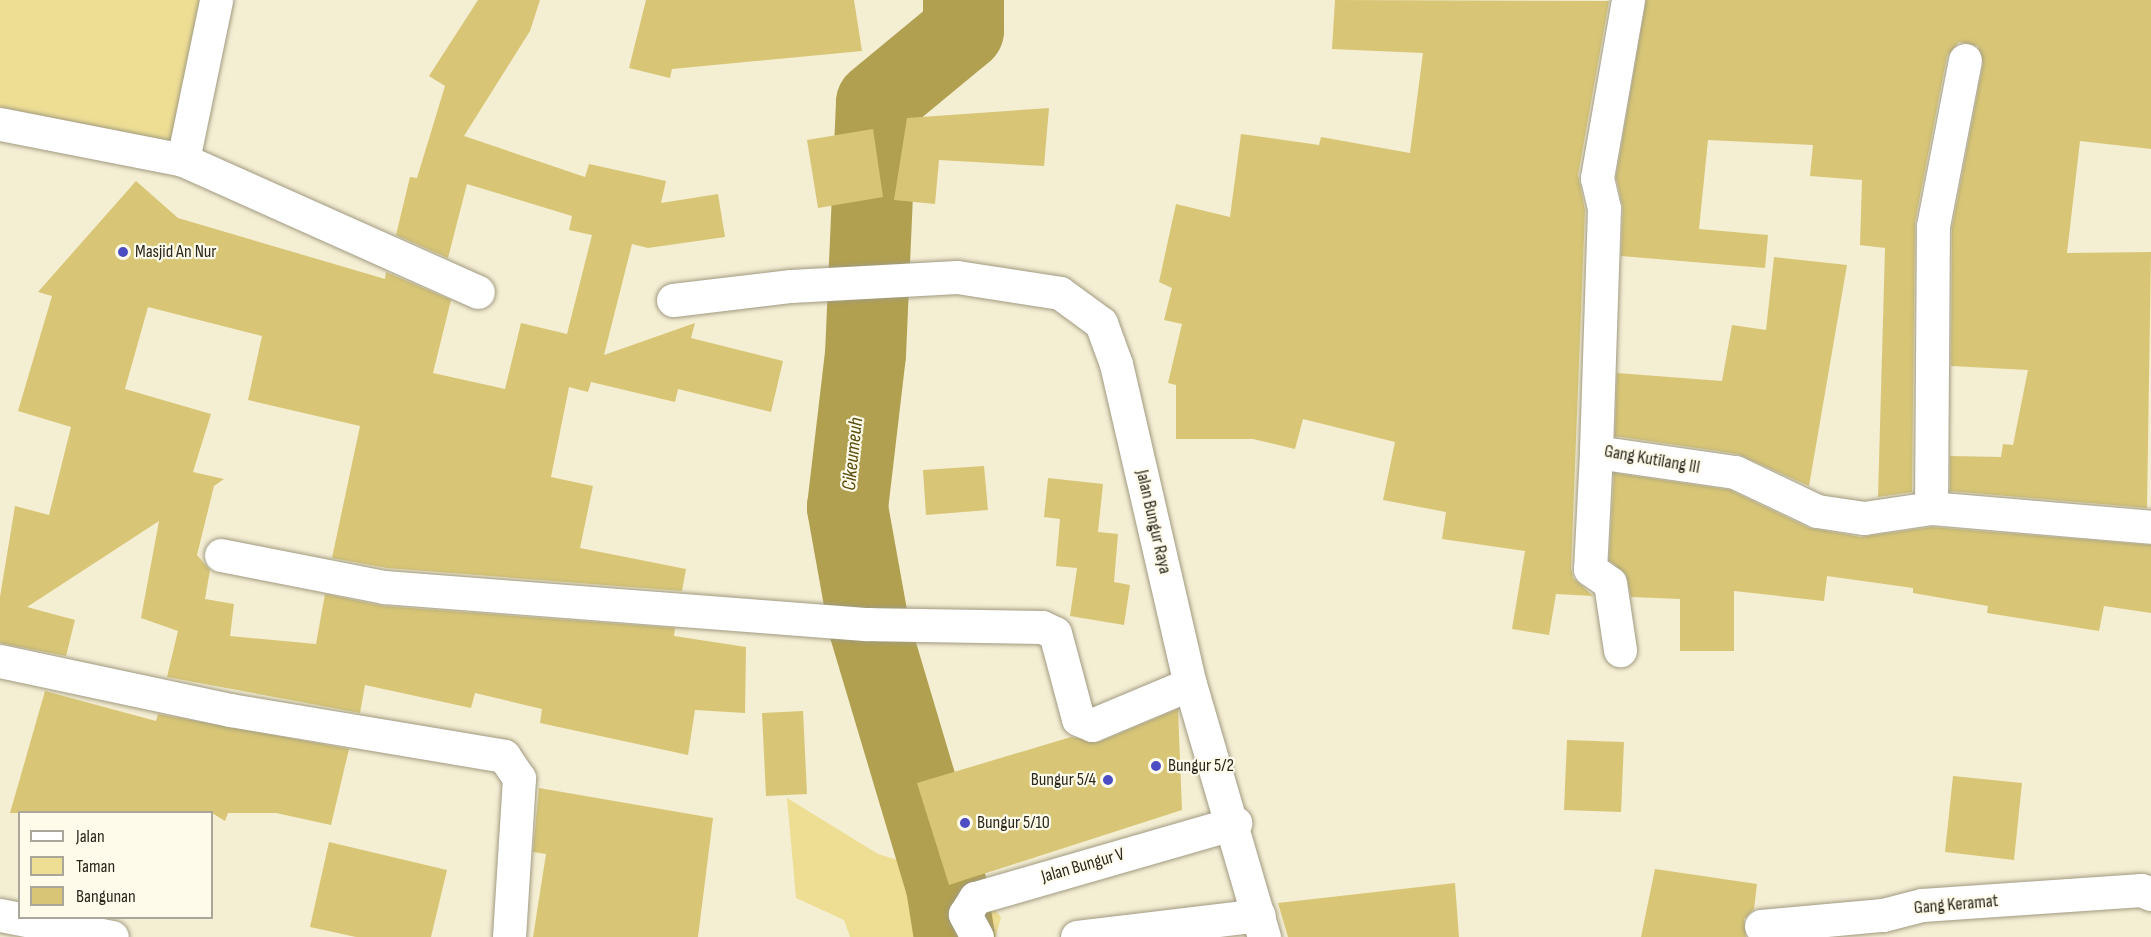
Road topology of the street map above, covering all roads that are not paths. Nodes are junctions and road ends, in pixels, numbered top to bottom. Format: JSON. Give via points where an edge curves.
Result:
{"nodes":[{"id":1,"x":216,"y":0,"type":"edge"},
{"id":2,"x":1628,"y":0,"type":"edge"},
{"id":3,"x":1965,"y":60,"type":"dead end"},
{"id":4,"x":0,"y":124,"type":"edge"},
{"id":5,"x":183,"y":160,"type":"junction"},
{"id":6,"x":478,"y":292,"type":"dead end"},
{"id":7,"x":673,"y":300,"type":"dead end"},
{"id":8,"x":1596,"y":452,"type":"junction"},
{"id":9,"x":1931,"y":508,"type":"junction"},
{"id":10,"x":2151,"y":527,"type":"edge"},
{"id":11,"x":221,"y":555,"type":"dead end"},
{"id":12,"x":1620,"y":650,"type":"dead end"},
{"id":13,"x":0,"y":661,"type":"edge"},
{"id":14,"x":1190,"y":684,"type":"junction"},
{"id":15,"x":1235,"y":823,"type":"junction"},
{"id":16,"x":2151,"y":894,"type":"edge"},
{"id":17,"x":0,"y":915,"type":"edge"},
{"id":18,"x":18,"y":919,"type":"edge"},
{"id":19,"x":20,"y":919,"type":"edge"},
{"id":20,"x":1262,"y":926,"type":"edge"},
{"id":21,"x":1761,"y":926,"type":"dead end"},
{"id":22,"x":112,"y":937,"type":"edge"},
{"id":23,"x":509,"y":937,"type":"edge"},
{"id":24,"x":977,"y":937,"type":"edge"},
{"id":25,"x":1077,"y":937,"type":"edge"}],
"edges":[{"from":1,"to":5,"type":"street"},
{"from":2,"to":8,"type":"street","name":"Gang Kutilang III","via":[[1596,178],[1604,208]]},
{"from":3,"to":9,"type":"street","via":[[1933,226]]},
{"from":4,"to":5,"type":"street"},
{"from":5,"to":6,"type":"street"},
{"from":7,"to":14,"type":"street","name":"Jalan Bungur Raya","via":[[889,278],[1026,285],[1060,293],[1101,323],[1116,364]]},
{"from":8,"to":9,"type":"street","name":"Gang Kutilang III","via":[[1735,472],[1817,511],[1864,518]]},
{"from":8,"to":12,"type":"street","via":[[1590,569],[1610,583]]},
{"from":9,"to":10,"type":"street","name":"Gang Kutilang III"},
{"from":11,"to":14,"type":"street","via":[[384,587],[868,624],[1048,629],[1055,633],[1078,719],[1092,725]]},
{"from":13,"to":23,"type":"street","via":[[230,710],[504,756],[519,778]]},
{"from":14,"to":15,"type":"street","name":"Jalan Bungur Raya"},
{"from":15,"to":20,"type":"street","name":"Jalan Bungur Raya"},
{"from":15,"to":24,"type":"street","name":"Jalan Bungur V","via":[[975,898],[965,914]]},
{"from":16,"to":21,"type":"street","name":"Gang Keramat","via":[[2141,890],[1922,905],[1883,915]]},
{"from":17,"to":18,"type":"street"},
{"from":19,"to":22,"type":"street"},
{"from":20,"to":25,"type":"street"}]}
